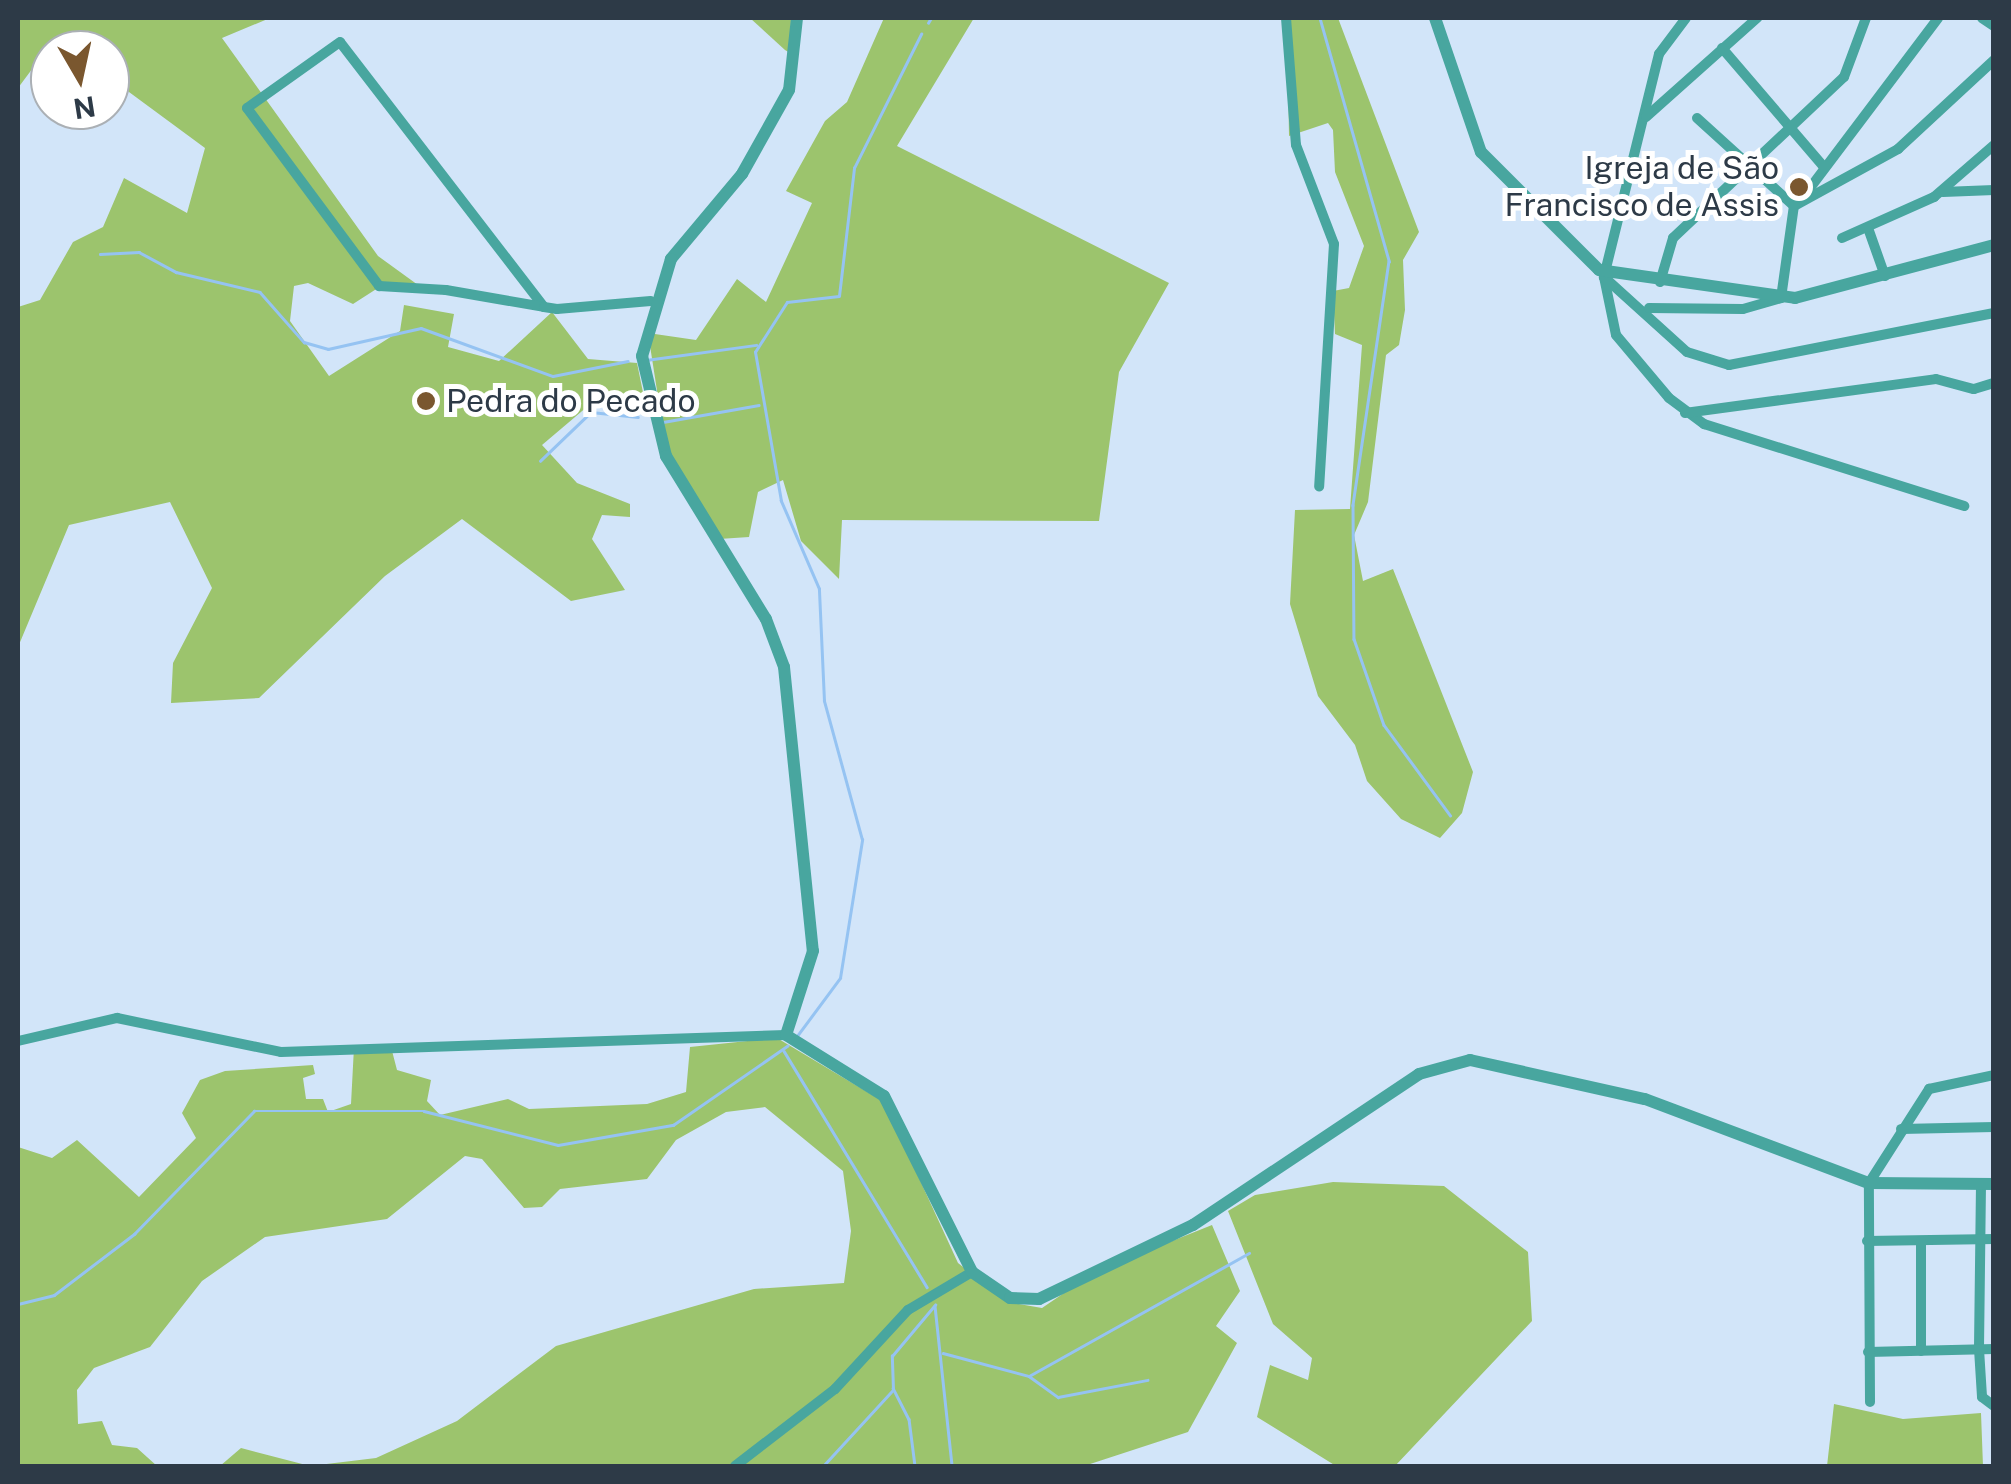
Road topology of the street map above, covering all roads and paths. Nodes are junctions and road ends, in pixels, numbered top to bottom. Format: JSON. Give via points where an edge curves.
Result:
{"nodes":[{"id":1,"x":797,"y":18,"type":"edge"},
{"id":2,"x":1286,"y":18,"type":"edge"},
{"id":3,"x":1436,"y":18,"type":"edge"},
{"id":4,"x":1686,"y":18,"type":"edge"},
{"id":5,"x":1757,"y":18,"type":"edge"},
{"id":6,"x":1866,"y":18,"type":"edge"},
{"id":7,"x":1938,"y":18,"type":"edge"},
{"id":8,"x":1982,"y":18,"type":"edge"},
{"id":9,"x":1994,"y":26,"type":"edge"},
{"id":10,"x":1722,"y":48,"type":"junction"},
{"id":11,"x":1994,"y":60,"type":"edge"},
{"id":12,"x":1646,"y":117,"type":"junction"},
{"id":13,"x":1697,"y":118,"type":"dead end"},
{"id":14,"x":1792,"y":126,"type":"junction"},
{"id":15,"x":1994,"y":144,"type":"edge"},
{"id":16,"x":1751,"y":164,"type":"junction"},
{"id":17,"x":1824,"y":167,"type":"junction"},
{"id":18,"x":1994,"y":190,"type":"edge"},
{"id":19,"x":1942,"y":192,"type":"junction"},
{"id":20,"x":1806,"y":193,"type":"junction"},
{"id":21,"x":1794,"y":206,"type":"junction"},
{"id":22,"x":1868,"y":228,"type":"junction"},
{"id":23,"x":1842,"y":238,"type":"dead end"},
{"id":24,"x":1994,"y":245,"type":"edge"},
{"id":25,"x":1977,"y":251,"type":"junction"},
{"id":26,"x":1994,"y":253,"type":"edge"},
{"id":27,"x":1605,"y":275,"type":"junction"},
{"id":28,"x":1885,"y":276,"type":"junction"},
{"id":29,"x":1660,"y":282,"type":"junction"},
{"id":30,"x":1781,"y":298,"type":"junction"},
{"id":31,"x":652,"y":301,"type":"junction"},
{"id":32,"x":544,"y":308,"type":"junction"},
{"id":33,"x":1648,"y":308,"type":"junction"},
{"id":34,"x":1994,"y":313,"type":"edge"},
{"id":35,"x":1994,"y":382,"type":"edge"},
{"id":36,"x":1684,"y":413,"type":"junction"},
{"id":37,"x":1320,"y":487,"type":"dead end"},
{"id":38,"x":1964,"y":506,"type":"dead end"},
{"id":39,"x":786,"y":1035,"type":"junction"},
{"id":40,"x":18,"y":1042,"type":"edge"},
{"id":41,"x":1994,"y":1075,"type":"edge"},
{"id":42,"x":1994,"y":1127,"type":"edge"},
{"id":43,"x":1901,"y":1129,"type":"junction"},
{"id":44,"x":1870,"y":1183,"type":"junction"},
{"id":45,"x":1987,"y":1184,"type":"edge"},
{"id":46,"x":1980,"y":1239,"type":"junction"},
{"id":47,"x":1994,"y":1239,"type":"edge"},
{"id":48,"x":1921,"y":1240,"type":"junction"},
{"id":49,"x":1867,"y":1241,"type":"junction"},
{"id":50,"x":972,"y":1272,"type":"junction"},
{"id":51,"x":1981,"y":1292,"type":"junction"},
{"id":52,"x":1994,"y":1292,"type":"edge"},
{"id":53,"x":1979,"y":1349,"type":"junction"},
{"id":54,"x":1994,"y":1349,"type":"edge"},
{"id":55,"x":1921,"y":1351,"type":"junction"},
{"id":56,"x":1868,"y":1352,"type":"junction"},
{"id":57,"x":1870,"y":1402,"type":"dead end"},
{"id":58,"x":1994,"y":1406,"type":"edge"},
{"id":59,"x":735,"y":1466,"type":"edge"}],
"edges":[{"from":1,"to":31,"type":"street","via":[[789,90]]},
{"from":2,"to":37,"type":"street","via":[[1296,144],[1334,244]]},
{"from":3,"to":27,"type":"street","via":[[1481,152],[1580,259]]},
{"from":4,"to":12,"type":"street","via":[[1658,54]]},
{"from":5,"to":10,"type":"street"},
{"from":6,"to":14,"type":"street","via":[[1844,77]]},
{"from":7,"to":17,"type":"street"},
{"from":8,"to":9,"type":"street"},
{"from":10,"to":12,"type":"street"},
{"from":10,"to":14,"type":"street"},
{"from":11,"to":20,"type":"street","via":[[1898,149]]},
{"from":12,"to":27,"type":"street"},
{"from":13,"to":16,"type":"street"},
{"from":14,"to":16,"type":"street"},
{"from":14,"to":17,"type":"street"},
{"from":15,"to":19,"type":"street"},
{"from":16,"to":21,"type":"street"},
{"from":16,"to":29,"type":"street","via":[[1662,250]]},
{"from":17,"to":20,"type":"street"},
{"from":18,"to":19,"type":"street"},
{"from":19,"to":22,"type":"street"},
{"from":20,"to":21,"type":"street"},
{"from":21,"to":30,"type":"street"},
{"from":22,"to":23,"type":"street"},
{"from":22,"to":28,"type":"street"},
{"from":24,"to":25,"type":"street"},
{"from":25,"to":26,"type":"street"},
{"from":25,"to":28,"type":"street"},
{"from":27,"to":29,"type":"street"},
{"from":27,"to":33,"type":"street"},
{"from":27,"to":36,"type":"street","via":[[1612,328]]},
{"from":28,"to":30,"type":"street"},
{"from":29,"to":30,"type":"street"},
{"from":30,"to":33,"type":"street","via":[[1743,308]]},
{"from":31,"to":32,"type":"street"},
{"from":31,"to":39,"type":"street","via":[[642,356],[666,456],[766,619],[784,667],[813,951]]},
{"from":32,"to":32,"type":"street","via":[[340,42],[246,108],[370,281]]},
{"from":33,"to":34,"type":"street","via":[[1688,352],[1752,366],[1861,334]]},
{"from":35,"to":36,"type":"street","via":[[1974,389],[1936,380]]},
{"from":36,"to":38,"type":"street"},
{"from":39,"to":40,"type":"street","via":[[281,1052],[118,1018]]},
{"from":39,"to":50,"type":"street","via":[[884,1096]]},
{"from":41,"to":43,"type":"street","via":[[1932,1086]]},
{"from":42,"to":43,"type":"street"},
{"from":43,"to":44,"type":"street"},
{"from":44,"to":45,"type":"street"},
{"from":44,"to":49,"type":"street"},
{"from":44,"to":50,"type":"street","via":[[1632,1095],[1470,1060],[1419,1074],[1193,1225],[1045,1296],[1010,1298]]},
{"from":45,"to":46,"type":"street"},
{"from":46,"to":47,"type":"street"},
{"from":46,"to":48,"type":"street"},
{"from":46,"to":51,"type":"street"},
{"from":48,"to":49,"type":"street"},
{"from":48,"to":55,"type":"street"},
{"from":49,"to":56,"type":"street"},
{"from":50,"to":59,"type":"street","via":[[908,1310],[835,1389]]},
{"from":51,"to":52,"type":"street"},
{"from":51,"to":53,"type":"street"},
{"from":53,"to":54,"type":"street"},
{"from":53,"to":55,"type":"street"},
{"from":53,"to":58,"type":"street","via":[[1982,1397]]},
{"from":55,"to":56,"type":"street"},
{"from":56,"to":57,"type":"street"}]}
